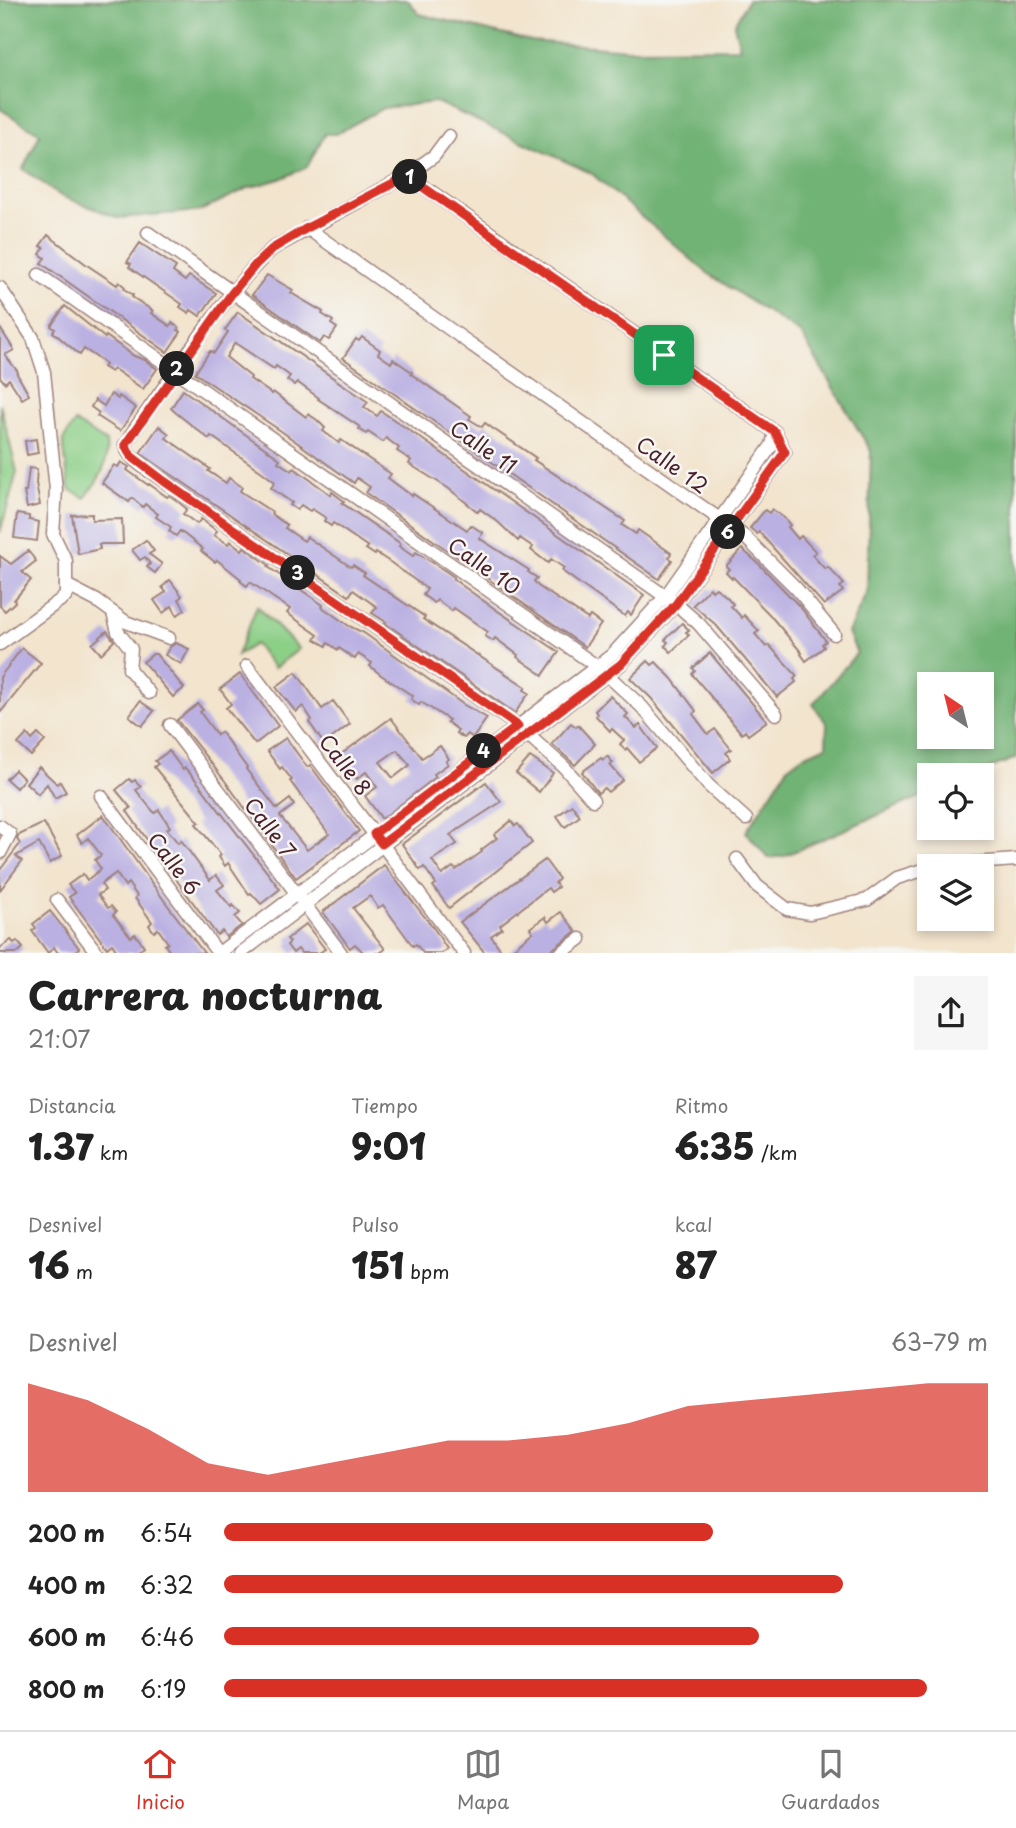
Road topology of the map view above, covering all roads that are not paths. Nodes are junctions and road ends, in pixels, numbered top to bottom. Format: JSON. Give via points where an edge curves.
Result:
{"nodes":[{"id":1,"x":449,"y":136,"type":"dead end"},
{"id":2,"x":407,"y":176,"type":"junction"},
{"id":3,"x":307,"y":228,"type":"junction"},
{"id":4,"x":148,"y":233,"type":"dead end"},
{"id":5,"x":40,"y":275,"type":"dead end"},
{"id":6,"x":0,"y":288,"type":"edge"},
{"id":7,"x":232,"y":293,"type":"junction"},
{"id":8,"x":175,"y":372,"type":"junction"},
{"id":9,"x":775,"y":432,"type":"junction"},
{"id":10,"x":719,"y":520,"type":"junction"},
{"id":11,"x":731,"y":528,"type":"junction"},
{"id":12,"x":66,"y":585,"type":"junction"},
{"id":13,"x":671,"y":600,"type":"junction"},
{"id":14,"x":113,"y":613,"type":"junction"},
{"id":15,"x":834,"y":634,"type":"dead end"},
{"id":16,"x":169,"y":638,"type":"dead end"},
{"id":17,"x":0,"y":644,"type":"edge"},
{"id":18,"x":247,"y":666,"type":"dead end"},
{"id":19,"x":597,"y":667,"type":"junction"},
{"id":20,"x":608,"y":675,"type":"junction"},
{"id":21,"x":149,"y":692,"type":"dead end"},
{"id":22,"x":776,"y":714,"type":"dead end"},
{"id":23,"x":170,"y":725,"type":"dead end"},
{"id":24,"x":522,"y":731,"type":"junction"},
{"id":25,"x":101,"y":796,"type":"dead end"},
{"id":26,"x":593,"y":800,"type":"dead end"},
{"id":27,"x":746,"y":819,"type":"dead end"},
{"id":28,"x":0,"y":826,"type":"edge"},
{"id":29,"x":378,"y":839,"type":"junction"},
{"id":30,"x":0,"y":853,"type":"edge"},
{"id":31,"x":737,"y":859,"type":"dead end"},
{"id":32,"x":1016,"y":860,"type":"edge"},
{"id":33,"x":994,"y":861,"type":"edge"},
{"id":34,"x":917,"y":872,"type":"edge"},
{"id":35,"x":300,"y":898,"type":"junction"},
{"id":36,"x":57,"y":900,"type":"dead end"},
{"id":37,"x":580,"y":939,"type":"dead end"},
{"id":38,"x":97,"y":953,"type":"edge"},
{"id":39,"x":219,"y":953,"type":"edge"},
{"id":40,"x":241,"y":953,"type":"edge"},
{"id":41,"x":341,"y":953,"type":"edge"},
{"id":42,"x":464,"y":953,"type":"edge"},
{"id":43,"x":561,"y":953,"type":"edge"}],
"edges":[{"from":1,"to":2,"type":"street","via":[[434,156]]},
{"from":2,"to":3,"type":"street"},
{"from":2,"to":9,"type":"street"},
{"from":3,"to":7,"type":"street","via":[[272,249]]},
{"from":3,"to":10,"type":"street","name":"Calle 12"},
{"from":4,"to":7,"type":"street","name":"Calle 11"},
{"from":5,"to":8,"type":"street","name":"Calle 10"},
{"from":6,"to":12,"type":"street","via":[[33,338],[44,372],[56,490],[53,534],[66,561]]},
{"from":7,"to":8,"type":"street"},
{"from":7,"to":13,"type":"street","name":"Calle 11"},
{"from":8,"to":19,"type":"street","name":"Calle 10"},
{"from":8,"to":24,"type":"street","via":[[125,445],[131,456]]},
{"from":9,"to":10,"type":"street","via":[[772,445]]},
{"from":9,"to":11,"type":"street","via":[[785,452]]},
{"from":10,"to":11,"type":"street","name":"Calle 12"},
{"from":10,"to":13,"type":"street"},
{"from":11,"to":13,"type":"street"},
{"from":11,"to":15,"type":"street","name":"Calle 12","via":[[764,554]]},
{"from":12,"to":14,"type":"street"},
{"from":12,"to":17,"type":"street","via":[[66,596]]},
{"from":13,"to":19,"type":"street"},
{"from":13,"to":20,"type":"street"},
{"from":13,"to":22,"type":"street","name":"Calle 11","via":[[699,624]]},
{"from":14,"to":16,"type":"street"},
{"from":14,"to":21,"type":"street","via":[[118,632],[131,649],[129,669]]},
{"from":18,"to":29,"type":"street","name":"Calle 8"},
{"from":19,"to":20,"type":"street","name":"Calle 10"},
{"from":19,"to":24,"type":"street"},
{"from":20,"to":24,"type":"street"},
{"from":20,"to":27,"type":"street","name":"Calle 10","via":[[642,707],[708,785]]},
{"from":23,"to":35,"type":"street","name":"Calle 7"},
{"from":24,"to":26,"type":"street"},
{"from":24,"to":29,"type":"street"},
{"from":25,"to":39,"type":"street","name":"Calle 6"},
{"from":28,"to":30,"type":"street","via":[[10,834]]},
{"from":29,"to":35,"type":"street"},
{"from":29,"to":42,"type":"street","name":"Calle 8"},
{"from":31,"to":34,"type":"street","via":[[757,886],[787,909],[810,913],[867,900],[897,878]]},
{"from":32,"to":33,"type":"street"},
{"from":35,"to":39,"type":"street"},
{"from":35,"to":40,"type":"street"},
{"from":35,"to":41,"type":"street","name":"Calle 7"},
{"from":36,"to":38,"type":"street"},
{"from":37,"to":43,"type":"street"}]}
